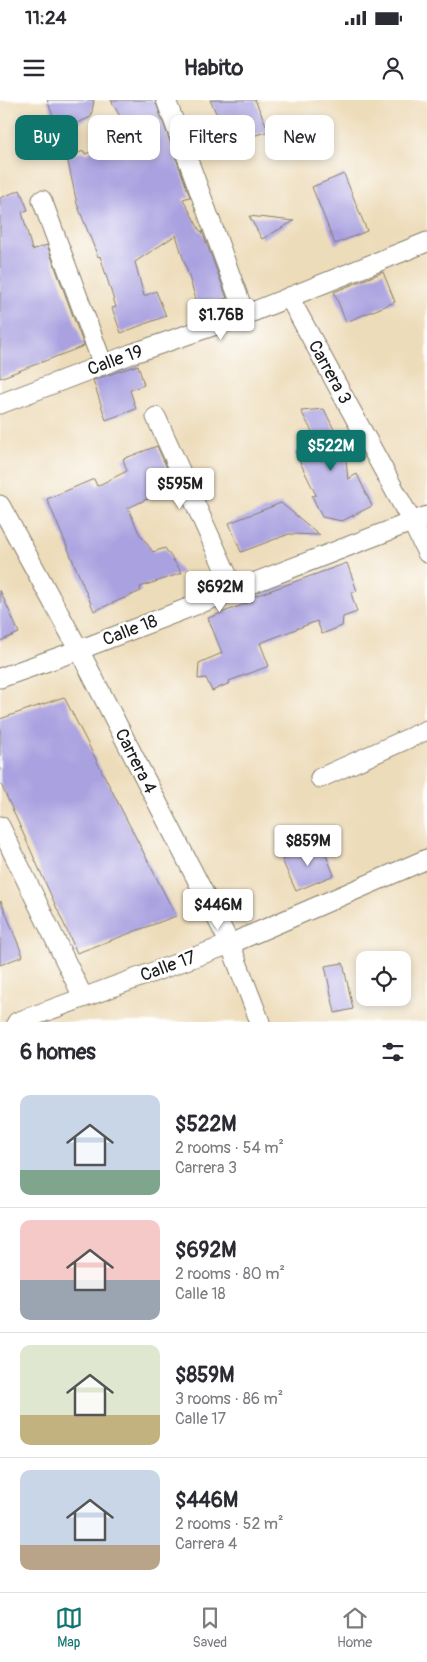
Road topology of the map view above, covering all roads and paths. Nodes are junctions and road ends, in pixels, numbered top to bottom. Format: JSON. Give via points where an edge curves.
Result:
{"nodes":[{"id":1,"x":166,"y":100,"type":"edge"},
{"id":2,"x":42,"y":200,"type":"dead end"},
{"id":3,"x":427,"y":242,"type":"edge"},
{"id":4,"x":288,"y":297,"type":"junction"},
{"id":5,"x":246,"y":315,"type":"junction"},
{"id":6,"x":103,"y":365,"type":"junction"},
{"id":7,"x":0,"y":404,"type":"edge"},
{"id":8,"x":156,"y":417,"type":"dead end"},
{"id":9,"x":0,"y":505,"type":"edge"},
{"id":10,"x":419,"y":519,"type":"edge"},
{"id":11,"x":427,"y":553,"type":"edge"},
{"id":12,"x":234,"y":590,"type":"junction"},
{"id":13,"x":79,"y":650,"type":"junction"},
{"id":14,"x":0,"y":678,"type":"edge"},
{"id":15,"x":427,"y":730,"type":"edge"},
{"id":16,"x":320,"y":778,"type":"dead end"},
{"id":17,"x":0,"y":826,"type":"edge"},
{"id":18,"x":427,"y":859,"type":"edge"},
{"id":19,"x":230,"y":944,"type":"junction"},
{"id":20,"x":83,"y":997,"type":"junction"},
{"id":21,"x":17,"y":1022,"type":"edge"},
{"id":22,"x":260,"y":1022,"type":"edge"}],
"edges":[{"from":1,"to":5,"type":"street"},
{"from":2,"to":6,"type":"street"},
{"from":3,"to":4,"type":"street","name":"Calle 19"},
{"from":4,"to":5,"type":"street","name":"Calle 19"},
{"from":4,"to":10,"type":"street","name":"Carrera 3"},
{"from":5,"to":6,"type":"street","name":"Calle 19"},
{"from":6,"to":7,"type":"street","name":"Calle 19"},
{"from":8,"to":12,"type":"street"},
{"from":9,"to":13,"type":"street","name":"Carrera 4"},
{"from":10,"to":11,"type":"street","name":"Carrera 3"},
{"from":10,"to":12,"type":"street","name":"Calle 18"},
{"from":12,"to":13,"type":"street","name":"Calle 18"},
{"from":13,"to":14,"type":"street","name":"Calle 18"},
{"from":13,"to":19,"type":"street","name":"Carrera 4"},
{"from":15,"to":16,"type":"street"},
{"from":17,"to":20,"type":"street"},
{"from":18,"to":19,"type":"street","name":"Calle 17"},
{"from":19,"to":20,"type":"street","name":"Calle 17"},
{"from":19,"to":22,"type":"street","name":"Carrera 4"},
{"from":20,"to":21,"type":"street","name":"Calle 17"}]}
